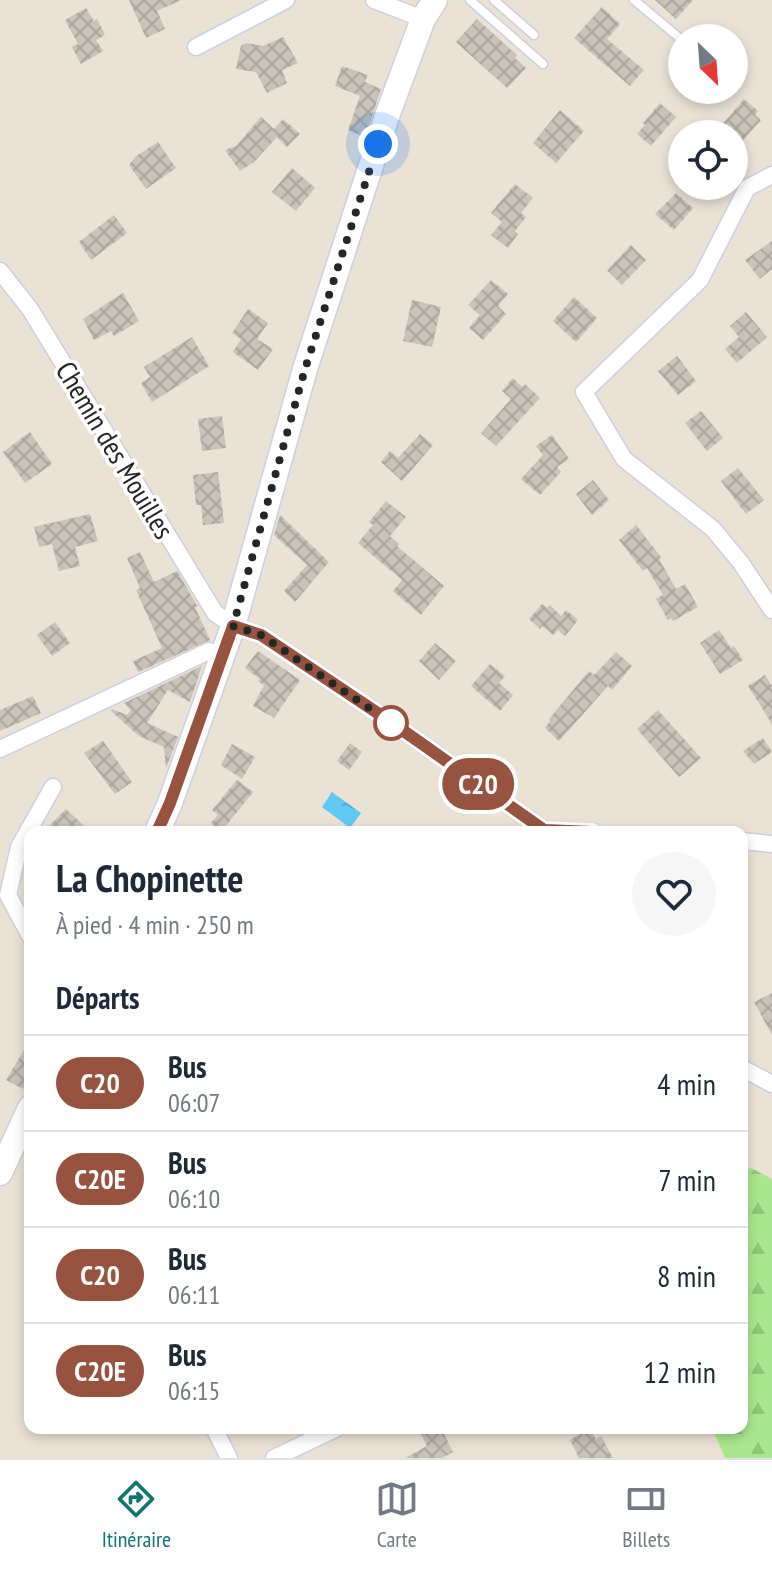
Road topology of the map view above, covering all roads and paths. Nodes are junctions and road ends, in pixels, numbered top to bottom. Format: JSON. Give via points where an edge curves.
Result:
{"nodes":[{"id":1,"x":286,"y":0,"type":"edge"},
{"id":2,"x":374,"y":0,"type":"edge"},
{"id":3,"x":470,"y":0,"type":"edge"},
{"id":4,"x":494,"y":0,"type":"edge"},
{"id":5,"x":634,"y":0,"type":"edge"},
{"id":6,"x":429,"y":9,"type":"edge"},
{"id":7,"x":668,"y":28,"type":"edge"},
{"id":8,"x":534,"y":35,"type":"dead end"},
{"id":9,"x":196,"y":47,"type":"dead end"},
{"id":10,"x":543,"y":64,"type":"dead end"},
{"id":11,"x":772,"y":175,"type":"edge"},
{"id":12,"x":0,"y":271,"type":"edge"},
{"id":13,"x":772,"y":610,"type":"edge"},
{"id":14,"x":233,"y":626,"type":"junction"},
{"id":15,"x":223,"y":654,"type":"junction"},
{"id":16,"x":0,"y":749,"type":"edge"},
{"id":17,"x":53,"y":787,"type":"dead end"},
{"id":18,"x":31,"y":826,"type":"edge"},
{"id":19,"x":160,"y":826,"type":"edge"},
{"id":20,"x":535,"y":826,"type":"edge"},
{"id":21,"x":24,"y":838,"type":"edge"},
{"id":22,"x":748,"y":842,"type":"edge"},
{"id":23,"x":772,"y":844,"type":"edge"},
{"id":24,"x":24,"y":925,"type":"edge"},
{"id":25,"x":748,"y":1071,"type":"edge"},
{"id":26,"x":772,"y":1084,"type":"edge"},
{"id":27,"x":24,"y":1121,"type":"edge"},
{"id":28,"x":0,"y":1173,"type":"edge"},
{"id":29,"x":217,"y":1434,"type":"edge"},
{"id":30,"x":324,"y":1434,"type":"edge"},
{"id":31,"x":229,"y":1458,"type":"edge"},
{"id":32,"x":274,"y":1458,"type":"edge"}],
"edges":[{"from":1,"to":9,"type":"street"},
{"from":2,"to":6,"type":"street"},
{"from":3,"to":10,"type":"lane"},
{"from":4,"to":8,"type":"lane"},
{"from":5,"to":7,"type":"lane"},
{"from":6,"to":14,"type":"street","via":[[387,116],[305,369]]},
{"from":11,"to":13,"type":"street","via":[[747,188],[700,280],[584,392],[624,459],[713,529]]},
{"from":12,"to":14,"type":"street","name":"Chemin des Mouilles","via":[[30,309],[215,613]]},
{"from":14,"to":15,"type":"street"},
{"from":14,"to":20,"type":"street","via":[[261,635]]},
{"from":15,"to":16,"type":"street","via":[[209,651]]},
{"from":15,"to":19,"type":"street"},
{"from":17,"to":18,"type":"street"},
{"from":21,"to":24,"type":"street","via":[[8,895]]},
{"from":22,"to":23,"type":"street"},
{"from":25,"to":26,"type":"street"},
{"from":27,"to":28,"type":"street"},
{"from":29,"to":31,"type":"street"},
{"from":30,"to":32,"type":"street"}]}
